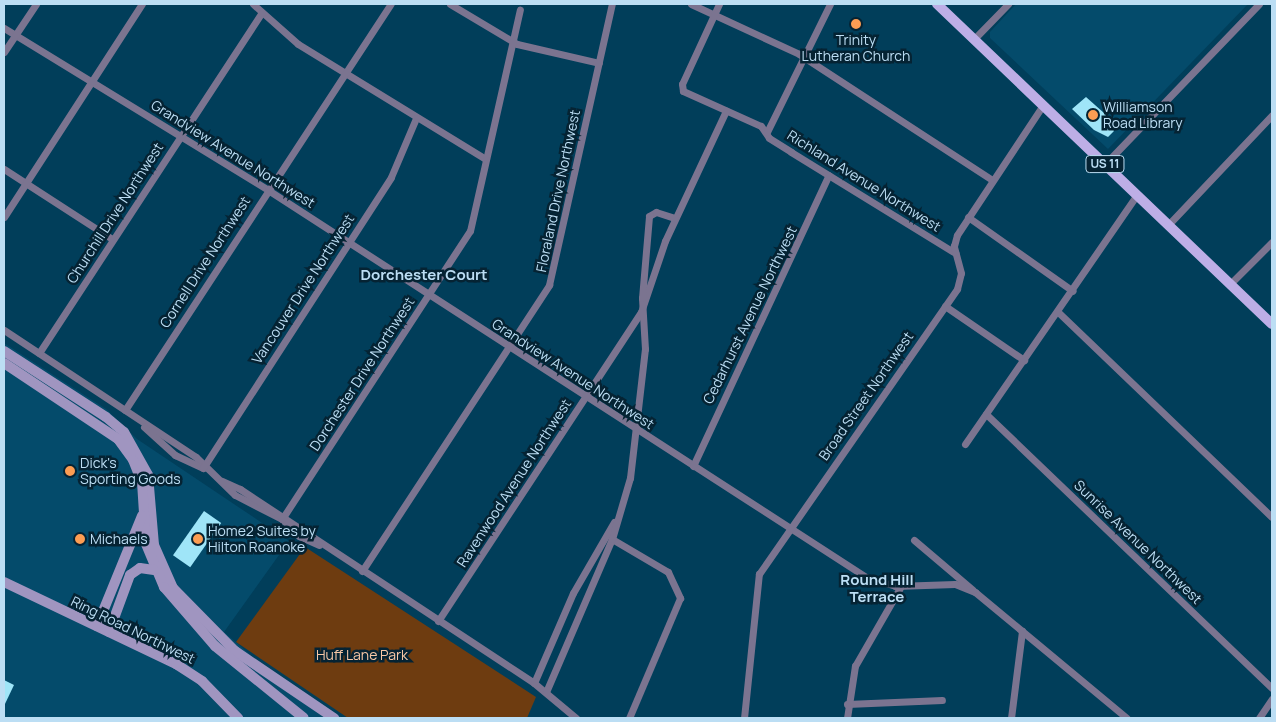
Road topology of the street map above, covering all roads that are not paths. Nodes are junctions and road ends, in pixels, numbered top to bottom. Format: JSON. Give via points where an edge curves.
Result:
{"nodes":[{"id":1,"x":36,"y":4,"type":"edge"},
{"id":2,"x":142,"y":4,"type":"edge"},
{"id":3,"x":253,"y":4,"type":"edge"},
{"id":4,"x":391,"y":4,"type":"edge"},
{"id":5,"x":450,"y":4,"type":"edge"},
{"id":6,"x":612,"y":4,"type":"edge"},
{"id":7,"x":691,"y":4,"type":"edge"},
{"id":8,"x":719,"y":4,"type":"edge"},
{"id":9,"x":830,"y":4,"type":"edge"},
{"id":10,"x":937,"y":4,"type":"edge"},
{"id":11,"x":1008,"y":4,"type":"edge"},
{"id":12,"x":1258,"y":4,"type":"edge"},
{"id":13,"x":520,"y":10,"type":"dead end"},
{"id":14,"x":262,"y":12,"type":"junction"},
{"id":15,"x":714,"y":15,"type":"junction"},
{"id":16,"x":4,"y":28,"type":"edge"},
{"id":17,"x":15,"y":35,"type":"junction"},
{"id":18,"x":974,"y":39,"type":"junction"},
{"id":19,"x":512,"y":41,"type":"junction"},
{"id":20,"x":4,"y":52,"type":"edge"},
{"id":21,"x":804,"y":57,"type":"junction"},
{"id":22,"x":599,"y":63,"type":"junction"},
{"id":23,"x":346,"y":75,"type":"junction"},
{"id":24,"x":92,"y":81,"type":"junction"},
{"id":25,"x":1043,"y":105,"type":"junction"},
{"id":26,"x":726,"y":111,"type":"junction"},
{"id":27,"x":1272,"y":115,"type":"edge"},
{"id":28,"x":416,"y":118,"type":"junction"},
{"id":29,"x":766,"y":132,"type":"junction"},
{"id":30,"x":179,"y":137,"type":"junction"},
{"id":31,"x":486,"y":159,"type":"junction"},
{"id":32,"x":1105,"y":164,"type":"junction"},
{"id":33,"x":4,"y":169,"type":"edge"},
{"id":34,"x":829,"y":175,"type":"junction"},
{"id":35,"x":992,"y":180,"type":"junction"},
{"id":36,"x":26,"y":183,"type":"junction"},
{"id":37,"x":268,"y":190,"type":"junction"},
{"id":38,"x":1137,"y":195,"type":"junction"},
{"id":39,"x":4,"y":217,"type":"edge"},
{"id":40,"x":968,"y":217,"type":"junction"},
{"id":41,"x":675,"y":218,"type":"junction"},
{"id":42,"x":1168,"y":225,"type":"junction"},
{"id":43,"x":112,"y":240,"type":"junction"},
{"id":44,"x":349,"y":242,"type":"junction"},
{"id":45,"x":1272,"y":242,"type":"edge"},
{"id":46,"x":955,"y":253,"type":"junction"},
{"id":47,"x":1230,"y":284,"type":"junction"},
{"id":48,"x":1073,"y":291,"type":"junction"},
{"id":49,"x":429,"y":295,"type":"junction"},
{"id":50,"x":945,"y":306,"type":"junction"},
{"id":51,"x":642,"y":308,"type":"junction"},
{"id":52,"x":1058,"y":312,"type":"junction"},
{"id":53,"x":1272,"y":324,"type":"edge"},
{"id":54,"x":4,"y":330,"type":"edge"},
{"id":55,"x":509,"y":347,"type":"junction"},
{"id":56,"x":4,"y":351,"type":"edge"},
{"id":57,"x":39,"y":353,"type":"junction"},
{"id":58,"x":1024,"y":360,"type":"junction"},
{"id":59,"x":11,"y":364,"type":"edge"},
{"id":60,"x":4,"y":377,"type":"edge"},
{"id":61,"x":585,"y":397,"type":"junction"},
{"id":62,"x":125,"y":410,"type":"junction"},
{"id":63,"x":986,"y":414,"type":"junction"},
{"id":64,"x":636,"y":430,"type":"junction"},
{"id":65,"x":965,"y":444,"type":"dead end"},
{"id":66,"x":693,"y":466,"type":"junction"},
{"id":67,"x":203,"y":468,"type":"junction"},
{"id":68,"x":145,"y":508,"type":"junction"},
{"id":69,"x":1272,"y":517,"type":"edge"},
{"id":70,"x":282,"y":519,"type":"junction"},
{"id":71,"x":614,"y":522,"type":"junction"},
{"id":72,"x":789,"y":528,"type":"junction"},
{"id":73,"x":612,"y":539,"type":"junction"},
{"id":74,"x":914,"y":540,"type":"dead end"},
{"id":75,"x":154,"y":570,"type":"junction"},
{"id":76,"x":362,"y":571,"type":"junction"},
{"id":77,"x":4,"y":582,"type":"edge"},
{"id":78,"x":900,"y":586,"type":"junction"},
{"id":79,"x":975,"y":592,"type":"junction"},
{"id":80,"x":438,"y":621,"type":"junction"},
{"id":81,"x":96,"y":626,"type":"junction"},
{"id":82,"x":1022,"y":630,"type":"junction"},
{"id":83,"x":108,"y":632,"type":"junction"},
{"id":84,"x":202,"y":632,"type":"junction"},
{"id":85,"x":248,"y":661,"type":"junction"},
{"id":86,"x":534,"y":683,"type":"junction"},
{"id":87,"x":1272,"y":688,"type":"edge"},
{"id":88,"x":546,"y":692,"type":"junction"},
{"id":89,"x":1272,"y":699,"type":"edge"},
{"id":90,"x":942,"y":700,"type":"dead end"},
{"id":91,"x":847,"y":704,"type":"junction"},
{"id":92,"x":328,"y":717,"type":"edge"},
{"id":93,"x":238,"y":718,"type":"edge"},
{"id":94,"x":304,"y":718,"type":"edge"},
{"id":95,"x":576,"y":718,"type":"edge"},
{"id":96,"x":629,"y":718,"type":"edge"},
{"id":97,"x":744,"y":718,"type":"edge"},
{"id":98,"x":847,"y":718,"type":"edge"},
{"id":99,"x":1011,"y":718,"type":"edge"},
{"id":100,"x":1127,"y":718,"type":"edge"},
{"id":101,"x":1259,"y":718,"type":"edge"}],
"edges":[{"from":1,"to":17,"type":"street"},
{"from":2,"to":24,"type":"street"},
{"from":3,"to":14,"type":"street"},
{"from":4,"to":23,"type":"street","name":"Cornell Drive Northwest"},
{"from":5,"to":19,"type":"street"},
{"from":6,"to":22,"type":"street","name":"Floraland Drive Northwest"},
{"from":7,"to":15,"type":"street"},
{"from":8,"to":15,"type":"street"},
{"from":9,"to":21,"type":"street"},
{"from":10,"to":18,"type":"main road","number":"US 11"},
{"from":11,"to":18,"type":"street"},
{"from":12,"to":32,"type":"street"},
{"from":13,"to":19,"type":"street","name":"Dorchester Drive Northwest"},
{"from":14,"to":23,"type":"street","via":[[298,44]]},
{"from":14,"to":30,"type":"street","name":"Churchill Drive Northwest"},
{"from":15,"to":21,"type":"street"},
{"from":15,"to":26,"type":"street","name":"Richland Avenue Northwest","via":[[682,88]]},
{"from":16,"to":17,"type":"street","name":"Grandview Avenue Northwest"},
{"from":17,"to":20,"type":"street"},
{"from":17,"to":24,"type":"street","name":"Grandview Avenue Northwest"},
{"from":18,"to":25,"type":"main road","number":"US 11"},
{"from":19,"to":22,"type":"street"},
{"from":19,"to":31,"type":"street","name":"Dorchester Drive Northwest"},
{"from":21,"to":29,"type":"street"},
{"from":21,"to":35,"type":"street"},
{"from":22,"to":55,"type":"street","name":"Floraland Drive Northwest","via":[[552,277]]},
{"from":23,"to":28,"type":"street"},
{"from":23,"to":37,"type":"street","name":"Cornell Drive Northwest"},
{"from":24,"to":30,"type":"street","name":"Grandview Avenue Northwest"},
{"from":24,"to":36,"type":"street"},
{"from":25,"to":32,"type":"main road","number":"US 11"},
{"from":25,"to":35,"type":"street","name":"Broad Street Northwest"},
{"from":26,"to":29,"type":"street","name":"Richland Avenue Northwest"},
{"from":26,"to":41,"type":"street"},
{"from":27,"to":42,"type":"street"},
{"from":28,"to":31,"type":"street"},
{"from":28,"to":44,"type":"street","name":"Vancouver Drive Northwest","via":[[391,177]]},
{"from":29,"to":34,"type":"street","name":"Richland Avenue Northwest"},
{"from":30,"to":37,"type":"street","name":"Grandview Avenue Northwest"},
{"from":30,"to":43,"type":"street","name":"Churchill Drive Northwest"},
{"from":31,"to":49,"type":"street","name":"Dorchester Drive Northwest","via":[[470,231]]},
{"from":32,"to":38,"type":"main road","number":"US 11"},
{"from":33,"to":36,"type":"street"},
{"from":34,"to":46,"type":"street","name":"Richland Avenue Northwest"},
{"from":34,"to":66,"type":"street","name":"Cedarhurst Avenue Northwest"},
{"from":35,"to":40,"type":"street","name":"Broad Street Northwest"},
{"from":36,"to":39,"type":"street"},
{"from":36,"to":43,"type":"street"},
{"from":37,"to":44,"type":"street","name":"Grandview Avenue Northwest"},
{"from":37,"to":62,"type":"street","name":"Cornell Drive Northwest"},
{"from":38,"to":42,"type":"main road","number":"US 11"},
{"from":38,"to":48,"type":"street"},
{"from":40,"to":46,"type":"street","name":"Broad Street Northwest","via":[[955,240]]},
{"from":40,"to":48,"type":"street"},
{"from":41,"to":51,"type":"street"},
{"from":41,"to":51,"type":"street","via":[[656,212],[649,216]]},
{"from":42,"to":47,"type":"main road","number":"US 11"},
{"from":43,"to":57,"type":"street","name":"Churchill Drive Northwest"},
{"from":44,"to":49,"type":"street","name":"Grandview Avenue Northwest"},
{"from":44,"to":67,"type":"street","name":"Vancouver Drive Northwest"},
{"from":45,"to":47,"type":"street"},
{"from":46,"to":50,"type":"street","name":"Broad Street Northwest","via":[[961,278]]},
{"from":47,"to":53,"type":"main road","number":"US 11"},
{"from":48,"to":52,"type":"street"},
{"from":49,"to":55,"type":"street","name":"Grandview Avenue Northwest"},
{"from":49,"to":70,"type":"street","name":"Dorchester Drive Northwest"},
{"from":50,"to":58,"type":"street"},
{"from":50,"to":72,"type":"street","name":"Broad Street Northwest"},
{"from":51,"to":61,"type":"street","name":"Ravenwood Avenue Northwest"},
{"from":51,"to":64,"type":"street","via":[[644,349]]},
{"from":52,"to":58,"type":"street"},
{"from":52,"to":69,"type":"street"},
{"from":54,"to":57,"type":"street"},
{"from":55,"to":61,"type":"street","name":"Grandview Avenue Northwest"},
{"from":55,"to":76,"type":"street","name":"Floraland Drive Northwest"},
{"from":56,"to":59,"type":"main road"},
{"from":57,"to":62,"type":"street"},
{"from":58,"to":63,"type":"street"},
{"from":59,"to":60,"type":"main road"},
{"from":59,"to":68,"type":"main road","via":[[118,439],[138,471]]},
{"from":59,"to":85,"type":"main road","via":[[106,417],[131,442],[148,475],[154,545],[166,578],[201,620]]},
{"from":61,"to":64,"type":"street","name":"Grandview Avenue Northwest"},
{"from":61,"to":80,"type":"street","name":"Ravenwood Avenue Northwest"},
{"from":62,"to":67,"type":"street","via":[[196,457]]},
{"from":63,"to":65,"type":"street"},
{"from":63,"to":87,"type":"street","name":"Sunrise Avenue Northwest"},
{"from":64,"to":66,"type":"street","name":"Grandview Avenue Northwest"},
{"from":64,"to":71,"type":"street","via":[[627,489]]},
{"from":66,"to":72,"type":"street","name":"Grandview Avenue Northwest"},
{"from":67,"to":70,"type":"street"},
{"from":68,"to":75,"type":"main road","via":[[146,544]]},
{"from":68,"to":81,"type":"main road"},
{"from":70,"to":76,"type":"street"},
{"from":71,"to":73,"type":"street"},
{"from":71,"to":86,"type":"street","via":[[573,593]]},
{"from":72,"to":78,"type":"street","name":"Grandview Avenue Northwest","via":[[866,578]]},
{"from":72,"to":97,"type":"street","name":"Broad Street Northwest","via":[[756,583]]},
{"from":73,"to":88,"type":"street"},
{"from":73,"to":96,"type":"street","via":[[668,572],[680,598]]},
{"from":74,"to":79,"type":"street"},
{"from":75,"to":83,"type":"main road","via":[[146,566],[130,575]]},
{"from":75,"to":84,"type":"main road","via":[[177,605]]},
{"from":76,"to":80,"type":"street"},
{"from":77,"to":81,"type":"main road","name":"Ring Road Northwest"},
{"from":78,"to":79,"type":"street","name":"Grandview Avenue Northwest","via":[[947,583]]},
{"from":78,"to":91,"type":"street","via":[[855,666]]},
{"from":79,"to":82,"type":"street","name":"Grandview Avenue Northwest"},
{"from":80,"to":86,"type":"street"},
{"from":81,"to":83,"type":"main road","name":"Ring Road Northwest"},
{"from":82,"to":99,"type":"street"},
{"from":82,"to":100,"type":"street","name":"Grandview Avenue Northwest"},
{"from":83,"to":93,"type":"main road","name":"Ring Road Northwest","via":[[190,672]]},
{"from":84,"to":85,"type":"main road","via":[[242,662]]},
{"from":84,"to":94,"type":"main road","via":[[274,697]]},
{"from":85,"to":92,"type":"main road"},
{"from":86,"to":88,"type":"street"},
{"from":88,"to":95,"type":"street"},
{"from":89,"to":101,"type":"street"},
{"from":90,"to":91,"type":"street"},
{"from":91,"to":98,"type":"street"}]}
